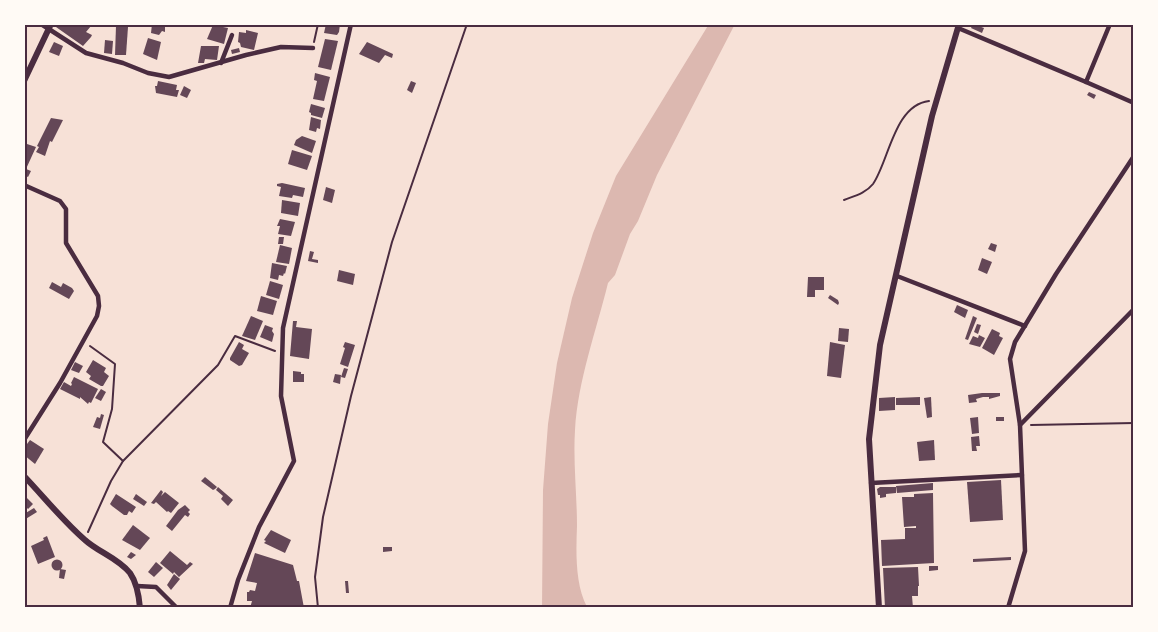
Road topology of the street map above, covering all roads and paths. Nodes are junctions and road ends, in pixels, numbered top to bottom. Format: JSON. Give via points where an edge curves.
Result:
{"nodes":[{"id":1,"x":41,"y":24,"type":"edge"},
{"id":2,"x":318,"y":24,"type":"edge"},
{"id":3,"x":351,"y":24,"type":"edge"},
{"id":4,"x":467,"y":24,"type":"edge"},
{"id":5,"x":1110,"y":24,"type":"edge"},
{"id":6,"x":959,"y":26,"type":"edge"},
{"id":7,"x":50,"y":27,"type":"edge"},
{"id":8,"x":232,"y":35,"type":"dead end"},
{"id":9,"x":313,"y":48,"type":"joint"},
{"id":10,"x":221,"y":63,"type":"junction"},
{"id":11,"x":24,"y":81,"type":"edge"},
{"id":12,"x":1086,"y":82,"type":"junction"},
{"id":13,"x":937,"y":102,"type":"junction"},
{"id":14,"x":1134,"y":103,"type":"edge"},
{"id":15,"x":1134,"y":156,"type":"edge"},
{"id":16,"x":24,"y":185,"type":"edge"},
{"id":17,"x":844,"y":200,"type":"dead end"},
{"id":18,"x":897,"y":276,"type":"junction"},
{"id":19,"x":1134,"y":309,"type":"edge"},
{"id":20,"x":1025,"y":326,"type":"junction"},
{"id":21,"x":83,"y":341,"type":"junction"},
{"id":22,"x":282,"y":353,"type":"junction"},
{"id":23,"x":1134,"y":423,"type":"edge"},
{"id":24,"x":1020,"y":425,"type":"junction"},
{"id":25,"x":24,"y":441,"type":"edge"},
{"id":26,"x":123,"y":461,"type":"junction"},
{"id":27,"x":1022,"y":475,"type":"junction"},
{"id":28,"x":24,"y":476,"type":"edge"},
{"id":29,"x":871,"y":483,"type":"junction"},
{"id":30,"x":84,"y":540,"type":"junction"},
{"id":31,"x":137,"y":586,"type":"junction"},
{"id":32,"x":140,"y":608,"type":"edge"},
{"id":33,"x":177,"y":608,"type":"edge"},
{"id":34,"x":230,"y":608,"type":"edge"},
{"id":35,"x":318,"y":608,"type":"edge"},
{"id":36,"x":879,"y":608,"type":"edge"},
{"id":37,"x":1008,"y":608,"type":"edge"}],
"edges":[{"from":1,"to":7,"type":"street"},
{"from":2,"to":9,"type":"path"},
{"from":3,"to":22,"type":"street","via":[[283,328]]},
{"from":4,"to":35,"type":"path","via":[[392,242],[351,396],[323,517],[315,577]]},
{"from":5,"to":12,"type":"street"},
{"from":6,"to":12,"type":"street"},
{"from":6,"to":13,"type":"street"},
{"from":7,"to":10,"type":"street","via":[[86,53],[148,73],[169,77]]},
{"from":7,"to":11,"type":"street"},
{"from":8,"to":10,"type":"street"},
{"from":9,"to":10,"type":"street","via":[[281,47]]},
{"from":12,"to":14,"type":"street"},
{"from":13,"to":17,"type":"path","via":[[920,103],[908,112],[872,184]]},
{"from":13,"to":18,"type":"street"},
{"from":15,"to":20,"type":"street"},
{"from":16,"to":21,"type":"street","via":[[60,201],[66,209],[66,243],[98,296],[97,316]]},
{"from":18,"to":20,"type":"street"},
{"from":18,"to":29,"type":"street","via":[[876,376],[869,439]]},
{"from":19,"to":24,"type":"street"},
{"from":20,"to":24,"type":"street","via":[[1010,359]]},
{"from":21,"to":25,"type":"street"},
{"from":21,"to":26,"type":"path","via":[[115,364],[112,409],[104,442]]},
{"from":22,"to":26,"type":"path","via":[[235,336],[218,365]]},
{"from":22,"to":34,"type":"street","via":[[281,396],[294,461],[259,527]]},
{"from":23,"to":24,"type":"path"},
{"from":24,"to":27,"type":"street"},
{"from":26,"to":30,"type":"path"},
{"from":27,"to":29,"type":"street"},
{"from":27,"to":37,"type":"street","via":[[1025,551]]},
{"from":28,"to":30,"type":"street"},
{"from":29,"to":36,"type":"street"},
{"from":30,"to":31,"type":"street","via":[[120,563]]},
{"from":31,"to":32,"type":"street"},
{"from":31,"to":33,"type":"street","via":[[156,586]]}]}
